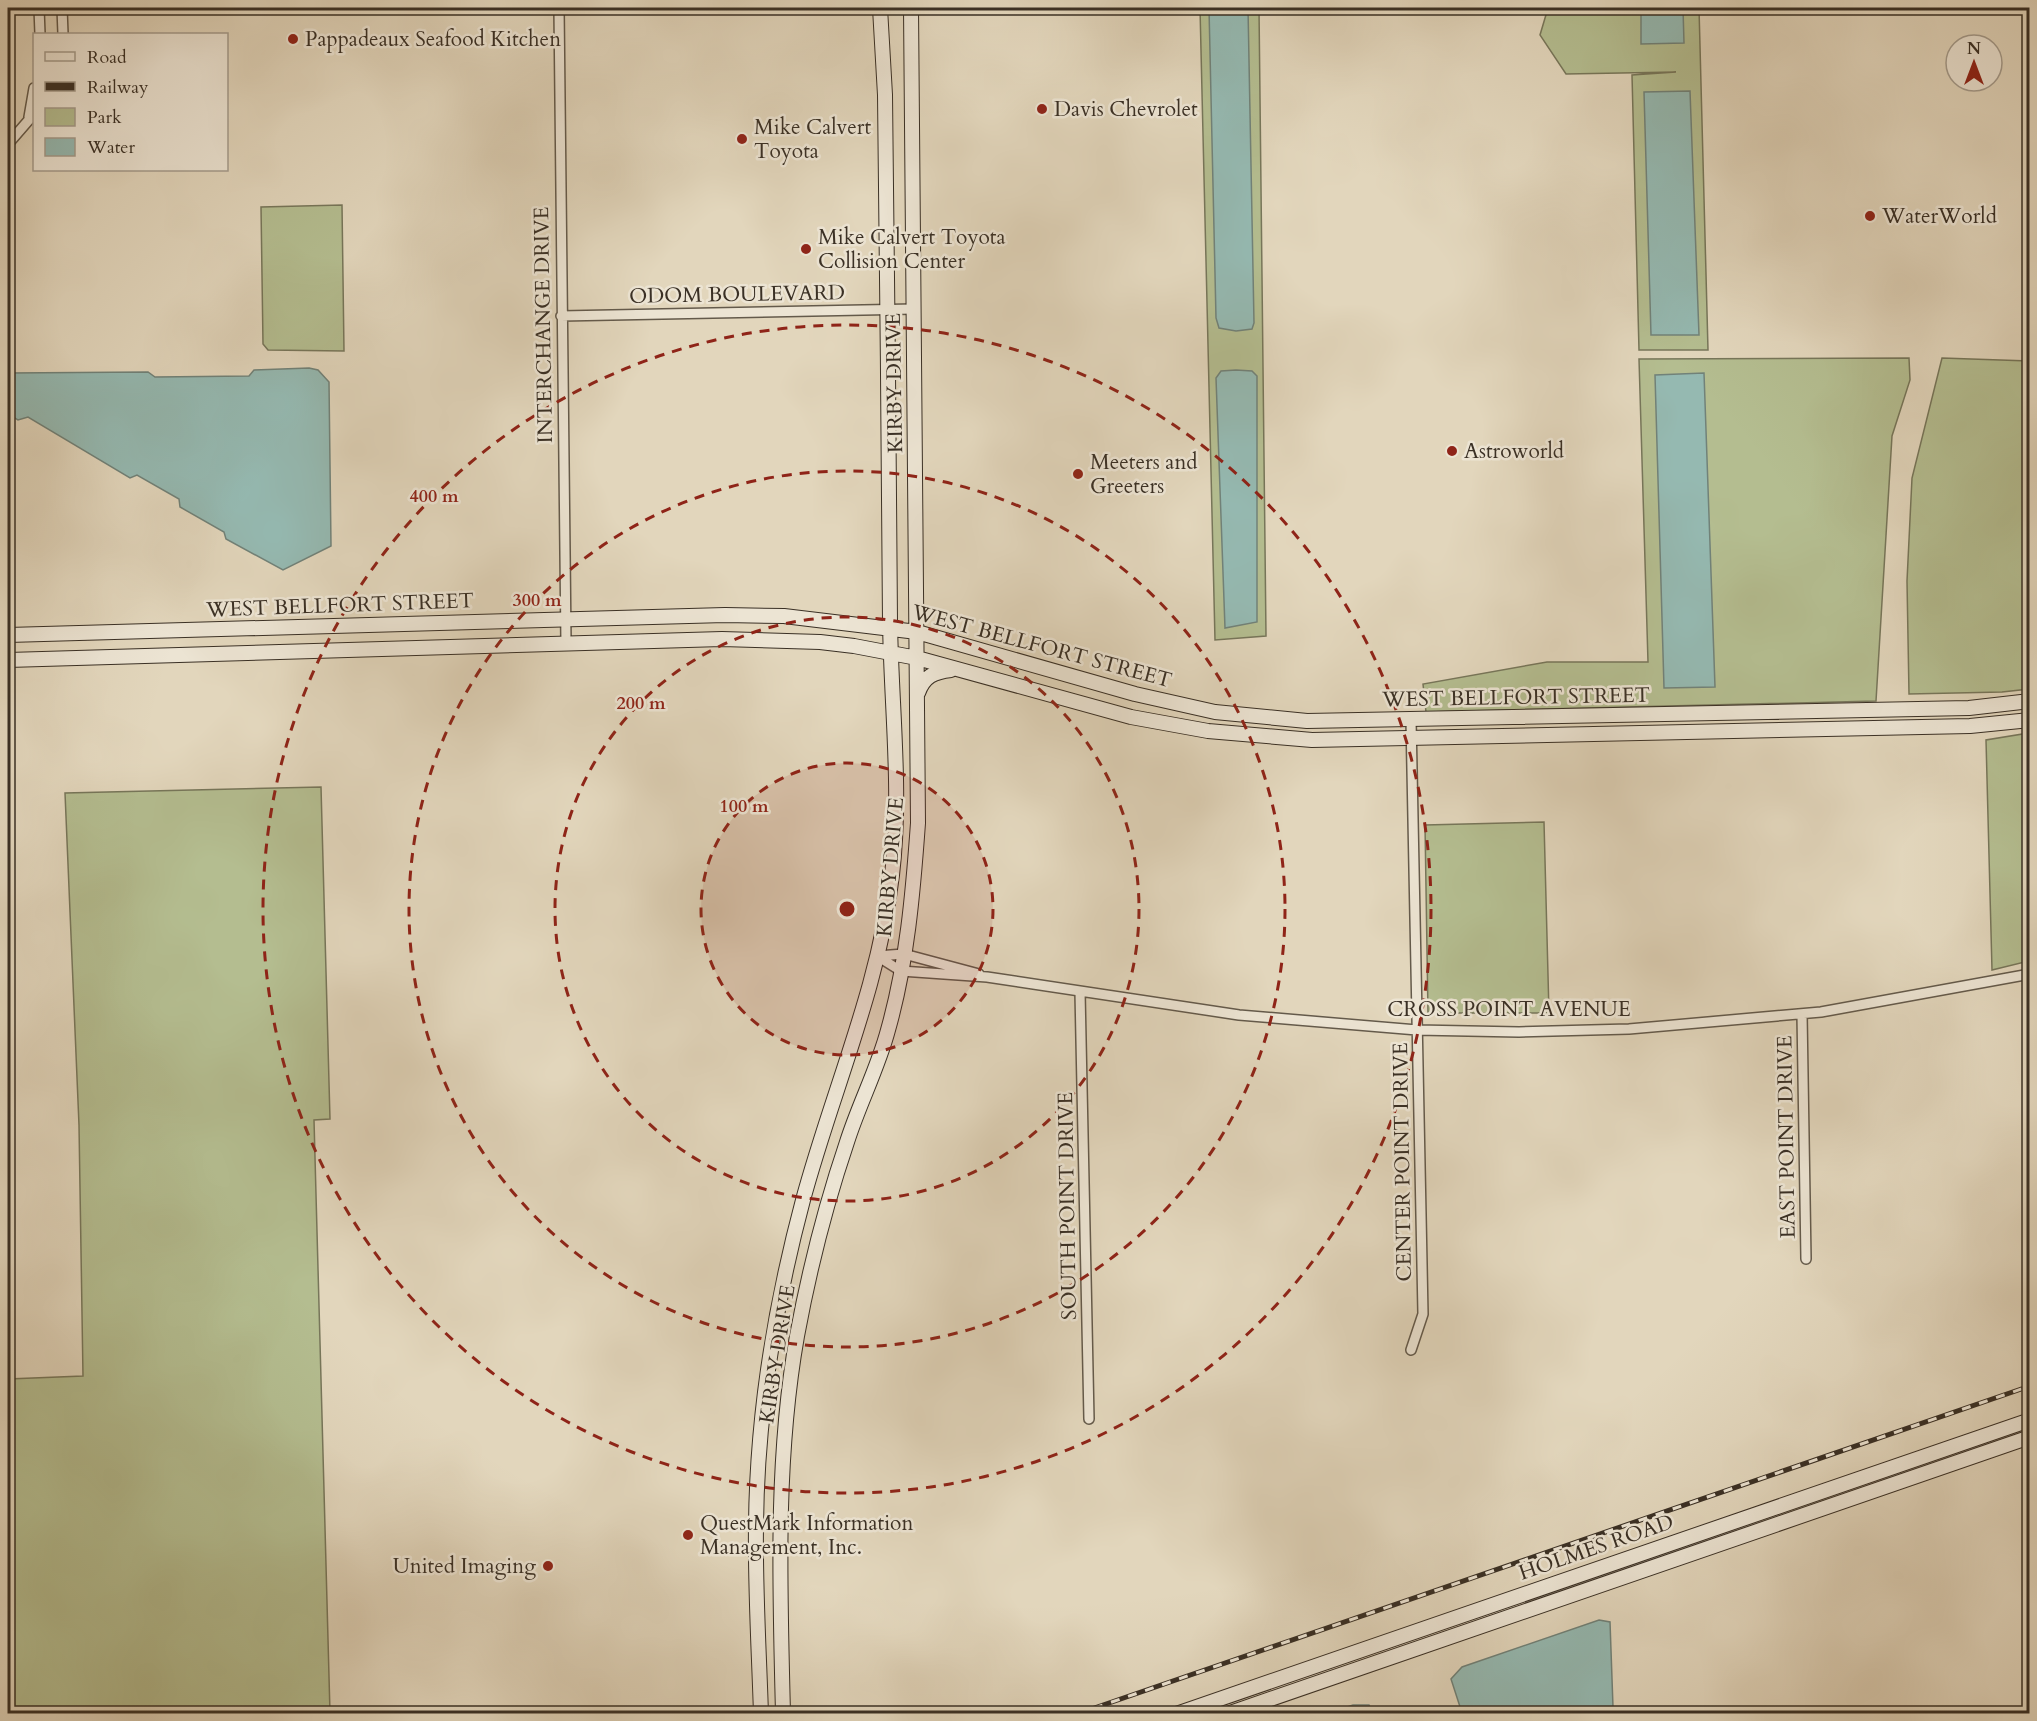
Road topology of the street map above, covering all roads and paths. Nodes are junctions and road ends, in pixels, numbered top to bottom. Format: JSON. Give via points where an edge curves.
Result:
{"nodes":[{"id":1,"x":39,"y":8,"type":"edge"},
{"id":2,"x":62,"y":8,"type":"edge"},
{"id":3,"x":558,"y":8,"type":"edge"},
{"id":4,"x":880,"y":8,"type":"edge"},
{"id":5,"x":911,"y":8,"type":"edge"},
{"id":6,"x":40,"y":33,"type":"edge"},
{"id":7,"x":63,"y":33,"type":"edge"},
{"id":8,"x":912,"y":94,"type":"junction"},
{"id":9,"x":885,"y":95,"type":"junction"},
{"id":10,"x":32,"y":115,"type":"edge"},
{"id":11,"x":8,"y":144,"type":"edge"},
{"id":12,"x":914,"y":309,"type":"junction"},
{"id":13,"x":888,"y":310,"type":"junction"},
{"id":14,"x":561,"y":316,"type":"junction"},
{"id":15,"x":725,"y":615,"type":"junction"},
{"id":16,"x":565,"y":620,"type":"junction"},
{"id":17,"x":398,"y":624,"type":"junction"},
{"id":18,"x":258,"y":628,"type":"junction"},
{"id":19,"x":891,"y":629,"type":"junction"},
{"id":20,"x":115,"y":632,"type":"junction"},
{"id":21,"x":917,"y":632,"type":"junction"},
{"id":22,"x":8,"y":634,"type":"edge"},
{"id":23,"x":722,"y":639,"type":"junction"},
{"id":24,"x":566,"y":643,"type":"junction"},
{"id":25,"x":399,"y":647,"type":"junction"},
{"id":26,"x":259,"y":652,"type":"junction"},
{"id":27,"x":892,"y":653,"type":"junction"},
{"id":28,"x":115,"y":656,"type":"junction"},
{"id":29,"x":916,"y":658,"type":"junction"},
{"id":30,"x":8,"y":660,"type":"edge"},
{"id":31,"x":957,"y":669,"type":"junction"},
{"id":32,"x":1135,"y":694,"type":"junction"},
{"id":33,"x":917,"y":698,"type":"junction"},
{"id":34,"x":2030,"y":701,"type":"edge"},
{"id":35,"x":1131,"y":717,"type":"junction"},
{"id":36,"x":1411,"y":720,"type":"junction"},
{"id":37,"x":2030,"y":720,"type":"edge"},
{"id":38,"x":1411,"y":738,"type":"junction"},
{"id":39,"x":904,"y":954,"type":"junction"},
{"id":40,"x":877,"y":956,"type":"junction"},
{"id":41,"x":901,"y":971,"type":"junction"},
{"id":42,"x":2030,"y":974,"type":"edge"},
{"id":43,"x":987,"y":977,"type":"junction"},
{"id":44,"x":1080,"y":992,"type":"junction"},
{"id":45,"x":1802,"y":1014,"type":"junction"},
{"id":46,"x":1417,"y":1030,"type":"junction"},
{"id":47,"x":823,"y":1134,"type":"junction"},
{"id":48,"x":847,"y":1142,"type":"junction"},
{"id":49,"x":1806,"y":1259,"type":"dead end"},
{"id":50,"x":782,"y":1291,"type":"junction"},
{"id":51,"x":806,"y":1296,"type":"junction"},
{"id":52,"x":1411,"y":1350,"type":"dead end"},
{"id":53,"x":1089,"y":1419,"type":"dead end"},
{"id":54,"x":762,"y":1420,"type":"junction"},
{"id":55,"x":2030,"y":1420,"type":"edge"},
{"id":56,"x":787,"y":1422,"type":"junction"},
{"id":57,"x":2030,"y":1437,"type":"edge"},
{"id":58,"x":1927,"y":1455,"type":"junction"},
{"id":59,"x":1931,"y":1470,"type":"junction"},
{"id":60,"x":1657,"y":1548,"type":"junction"},
{"id":61,"x":1663,"y":1563,"type":"junction"},
{"id":62,"x":781,"y":1617,"type":"junction"},
{"id":63,"x":758,"y":1618,"type":"junction"},
{"id":64,"x":1390,"y":1640,"type":"junction"},
{"id":65,"x":1396,"y":1655,"type":"junction"},
{"id":66,"x":761,"y":1713,"type":"edge"},
{"id":67,"x":783,"y":1713,"type":"edge"},
{"id":68,"x":1176,"y":1713,"type":"edge"},
{"id":69,"x":1227,"y":1713,"type":"edge"}],
"edges":[{"from":1,"to":6,"type":"street"},
{"from":2,"to":7,"type":"street"},
{"from":3,"to":14,"type":"street","name":"INTERCHANGE DRIVE"},
{"from":4,"to":9,"type":"main road","name":"KIRBY DRIVE"},
{"from":5,"to":8,"type":"main road","name":"KIRBY DRIVE"},
{"from":8,"to":9,"type":"main road"},
{"from":8,"to":12,"type":"main road","name":"KIRBY DRIVE"},
{"from":9,"to":13,"type":"main road","name":"KIRBY DRIVE"},
{"from":10,"to":11,"type":"street"},
{"from":12,"to":13,"type":"street","name":"ODOM BOULEVARD"},
{"from":12,"to":21,"type":"main road","name":"KIRBY DRIVE"},
{"from":13,"to":14,"type":"street","name":"ODOM BOULEVARD"},
{"from":13,"to":19,"type":"main road","name":"KIRBY DRIVE"},
{"from":14,"to":16,"type":"street","name":"INTERCHANGE DRIVE"},
{"from":15,"to":16,"type":"main road","name":"WEST BELLFORT STREET"},
{"from":15,"to":19,"type":"main road","name":"WEST BELLFORT STREET","via":[[784,616]]},
{"from":15,"to":23,"type":"main road"},
{"from":16,"to":17,"type":"main road","name":"WEST BELLFORT STREET"},
{"from":16,"to":24,"type":"street","name":"INTERCHANGE DRIVE"},
{"from":17,"to":18,"type":"main road","name":"WEST BELLFORT STREET"},
{"from":17,"to":25,"type":"main road"},
{"from":18,"to":20,"type":"main road","name":"WEST BELLFORT STREET"},
{"from":18,"to":26,"type":"main road"},
{"from":19,"to":21,"type":"main road","name":"WEST BELLFORT STREET"},
{"from":19,"to":27,"type":"main road","name":"KIRBY DRIVE"},
{"from":20,"to":22,"type":"main road","name":"WEST BELLFORT STREET"},
{"from":20,"to":28,"type":"main road"},
{"from":21,"to":29,"type":"main road","name":"KIRBY DRIVE"},
{"from":21,"to":32,"type":"main road","name":"WEST BELLFORT STREET"},
{"from":23,"to":24,"type":"main road","name":"WEST BELLFORT STREET"},
{"from":23,"to":27,"type":"main road","name":"WEST BELLFORT STREET","via":[[820,642]]},
{"from":24,"to":25,"type":"main road","name":"WEST BELLFORT STREET"},
{"from":25,"to":26,"type":"main road","name":"WEST BELLFORT STREET"},
{"from":26,"to":28,"type":"main road","name":"WEST BELLFORT STREET"},
{"from":27,"to":29,"type":"main road","name":"WEST BELLFORT STREET"},
{"from":27,"to":40,"type":"main road","name":"KIRBY DRIVE","via":[[896,802],[892,876]]},
{"from":28,"to":30,"type":"main road","name":"WEST BELLFORT STREET"},
{"from":29,"to":31,"type":"main road","name":"WEST BELLFORT STREET"},
{"from":29,"to":33,"type":"main road","name":"KIRBY DRIVE"},
{"from":31,"to":33,"type":"main road","via":[[936,671],[929,676],[921,683]]},
{"from":31,"to":35,"type":"main road","name":"WEST BELLFORT STREET"},
{"from":32,"to":35,"type":"main road"},
{"from":32,"to":36,"type":"main road","name":"WEST BELLFORT STREET","via":[[1260,718]]},
{"from":33,"to":39,"type":"main road","name":"KIRBY DRIVE","via":[[918,823]]},
{"from":34,"to":36,"type":"main road","name":"WEST BELLFORT STREET","via":[[1969,708]]},
{"from":35,"to":38,"type":"main road","name":"WEST BELLFORT STREET","via":[[1256,737]]},
{"from":36,"to":38,"type":"street","name":"CENTER POINT DRIVE"},
{"from":37,"to":38,"type":"main road","name":"WEST BELLFORT STREET","via":[[1970,726]]},
{"from":38,"to":46,"type":"street","name":"CENTER POINT DRIVE"},
{"from":39,"to":40,"type":"street","name":"CROSS POINT AVENUE"},
{"from":39,"to":41,"type":"main road","name":"KIRBY DRIVE"},
{"from":39,"to":43,"type":"street","name":"CROSS POINT AVENUE"},
{"from":40,"to":41,"type":"street","name":"CROSS POINT AVENUE"},
{"from":40,"to":47,"type":"main road","name":"KIRBY DRIVE"},
{"from":41,"to":43,"type":"street","name":"CROSS POINT AVENUE"},
{"from":41,"to":48,"type":"main road","name":"KIRBY DRIVE","via":[[888,1032]]},
{"from":42,"to":45,"type":"street","name":"CROSS POINT AVENUE"},
{"from":43,"to":44,"type":"street","name":"CROSS POINT AVENUE"},
{"from":44,"to":46,"type":"street","name":"CROSS POINT AVENUE","via":[[1239,1015]]},
{"from":44,"to":53,"type":"street","name":"SOUTH POINT DRIVE"},
{"from":45,"to":46,"type":"street","name":"CROSS POINT AVENUE","via":[[1629,1029]]},
{"from":45,"to":49,"type":"street","name":"EAST POINT DRIVE"},
{"from":46,"to":52,"type":"street","name":"CENTER POINT DRIVE","via":[[1423,1314]]},
{"from":47,"to":48,"type":"main road"},
{"from":47,"to":50,"type":"main road","name":"KIRBY DRIVE"},
{"from":48,"to":51,"type":"main road","name":"KIRBY DRIVE"},
{"from":50,"to":51,"type":"main road"},
{"from":50,"to":54,"type":"main road","name":"KIRBY DRIVE"},
{"from":51,"to":56,"type":"main road","name":"KIRBY DRIVE"},
{"from":54,"to":56,"type":"main road"},
{"from":54,"to":63,"type":"main road","name":"KIRBY DRIVE","via":[[756,1522]]},
{"from":55,"to":58,"type":"main road","name":"HOLMES ROAD"},
{"from":56,"to":62,"type":"main road","name":"KIRBY DRIVE","via":[[782,1464]]},
{"from":57,"to":59,"type":"main road","name":"HOLMES ROAD"},
{"from":58,"to":59,"type":"main road"},
{"from":58,"to":60,"type":"main road","name":"HOLMES ROAD"},
{"from":59,"to":61,"type":"main road","name":"HOLMES ROAD"},
{"from":60,"to":61,"type":"main road"},
{"from":60,"to":64,"type":"main road","name":"HOLMES ROAD"},
{"from":61,"to":65,"type":"main road","name":"HOLMES ROAD"},
{"from":62,"to":63,"type":"main road"},
{"from":62,"to":67,"type":"main road","name":"KIRBY DRIVE"},
{"from":63,"to":66,"type":"main road","name":"KIRBY DRIVE"},
{"from":64,"to":65,"type":"main road"},
{"from":64,"to":68,"type":"main road","name":"HOLMES ROAD"},
{"from":65,"to":69,"type":"main road","name":"HOLMES ROAD"}]}
